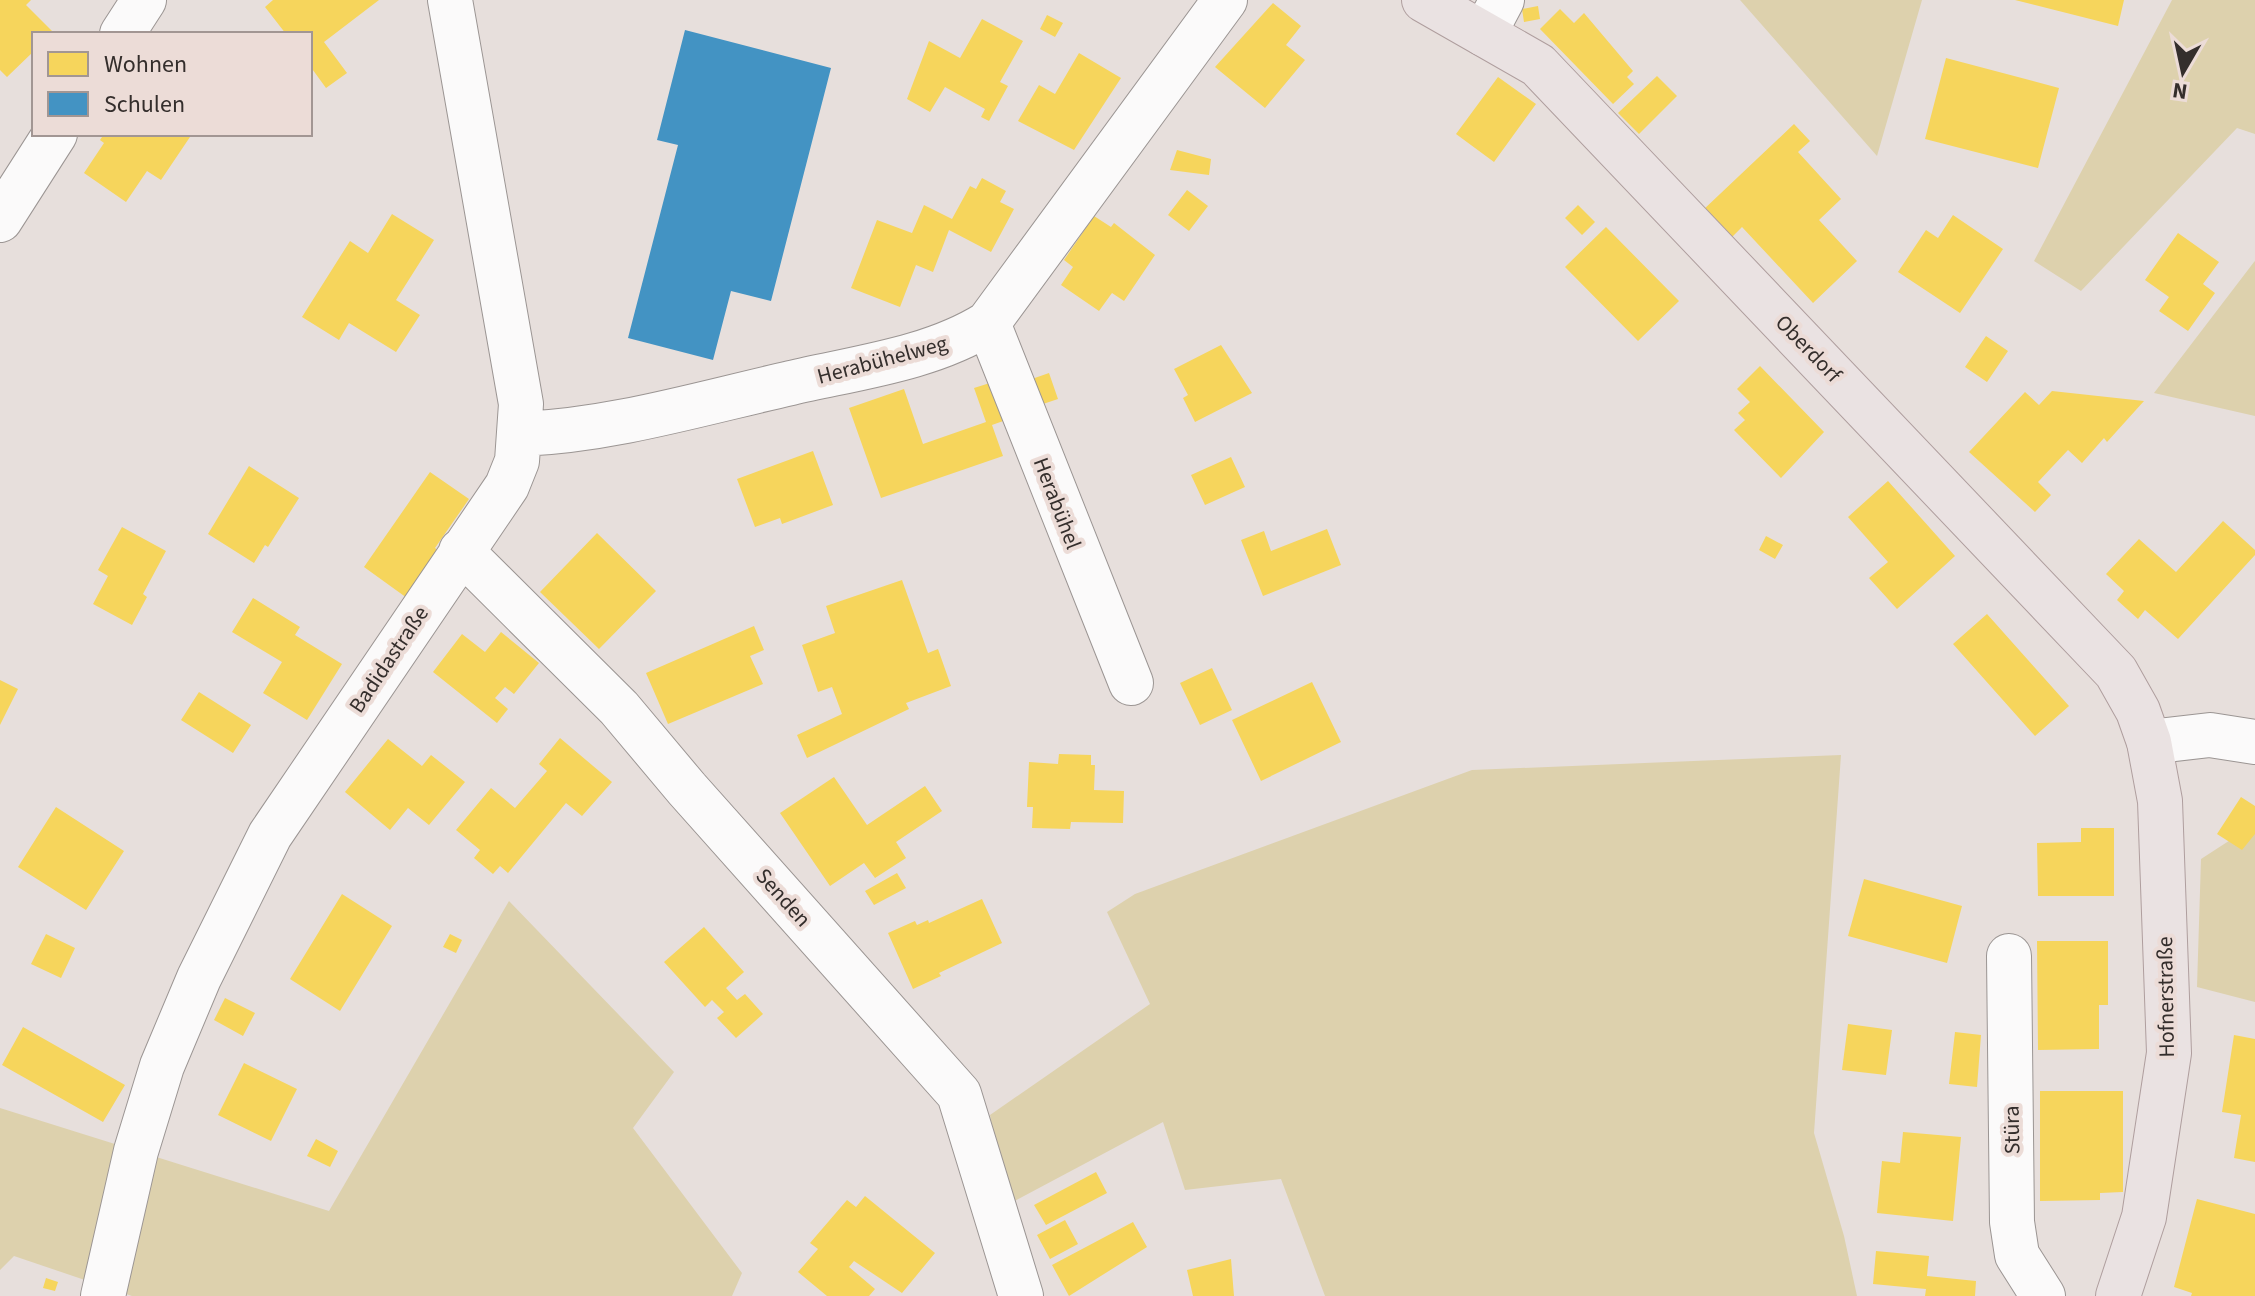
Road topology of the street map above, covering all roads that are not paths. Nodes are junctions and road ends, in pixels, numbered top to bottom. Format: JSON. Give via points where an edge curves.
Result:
{"nodes":[{"id":1,"x":144,"y":0,"type":"edge"},
{"id":2,"x":450,"y":0,"type":"edge"},
{"id":3,"x":1225,"y":0,"type":"edge"},
{"id":4,"x":1424,"y":0,"type":"edge"},
{"id":5,"x":1493,"y":17,"type":"edge"},
{"id":6,"x":123,"y":32,"type":"edge"},
{"id":7,"x":54,"y":136,"type":"edge"},
{"id":8,"x":0,"y":220,"type":"edge"},
{"id":9,"x":988,"y":323,"type":"junction"},
{"id":10,"x":522,"y":434,"type":"junction"},
{"id":11,"x":461,"y":551,"type":"junction"},
{"id":12,"x":1131,"y":683,"type":"dead end"},
{"id":13,"x":2149,"y":742,"type":"junction"},
{"id":14,"x":2255,"y":742,"type":"edge"},
{"id":15,"x":2009,"y":956,"type":"dead end"},
{"id":16,"x":103,"y":1296,"type":"edge"},
{"id":17,"x":1021,"y":1296,"type":"edge"},
{"id":18,"x":2043,"y":1296,"type":"edge"},
{"id":19,"x":2118,"y":1296,"type":"edge"}],
"edges":[{"from":1,"to":6,"type":"street"},
{"from":2,"to":10,"type":"street","name":"Badidastraße","via":[[499,263]]},
{"from":3,"to":9,"type":"street","name":"Herabühelweg"},
{"from":4,"to":5,"type":"main road","name":"Oberdorf"},
{"from":5,"to":13,"type":"main road","name":"Oberdorf","via":[[2116,672]]},
{"from":7,"to":8,"type":"street"},
{"from":9,"to":10,"type":"street","name":"Herabühelweg","via":[[971,334],[891,359],[580,432]]},
{"from":9,"to":12,"type":"street","name":"Herabühel"},
{"from":10,"to":11,"type":"street","name":"Badidastraße","via":[[507,486]]},
{"from":11,"to":16,"type":"street","name":"Badidastraße","via":[[270,835],[199,978],[162,1066],[136,1151]]},
{"from":11,"to":17,"type":"street","name":"Senden","via":[[619,708],[959,1094]]},
{"from":13,"to":14,"type":"street","via":[[2210,735]]},
{"from":13,"to":19,"type":"main road","name":"Hofnerstraße","via":[[2160,801],[2169,1053],[2144,1217]]},
{"from":15,"to":18,"type":"street","name":"Stüra","via":[[2012,1222],[2017,1255]]}]}
